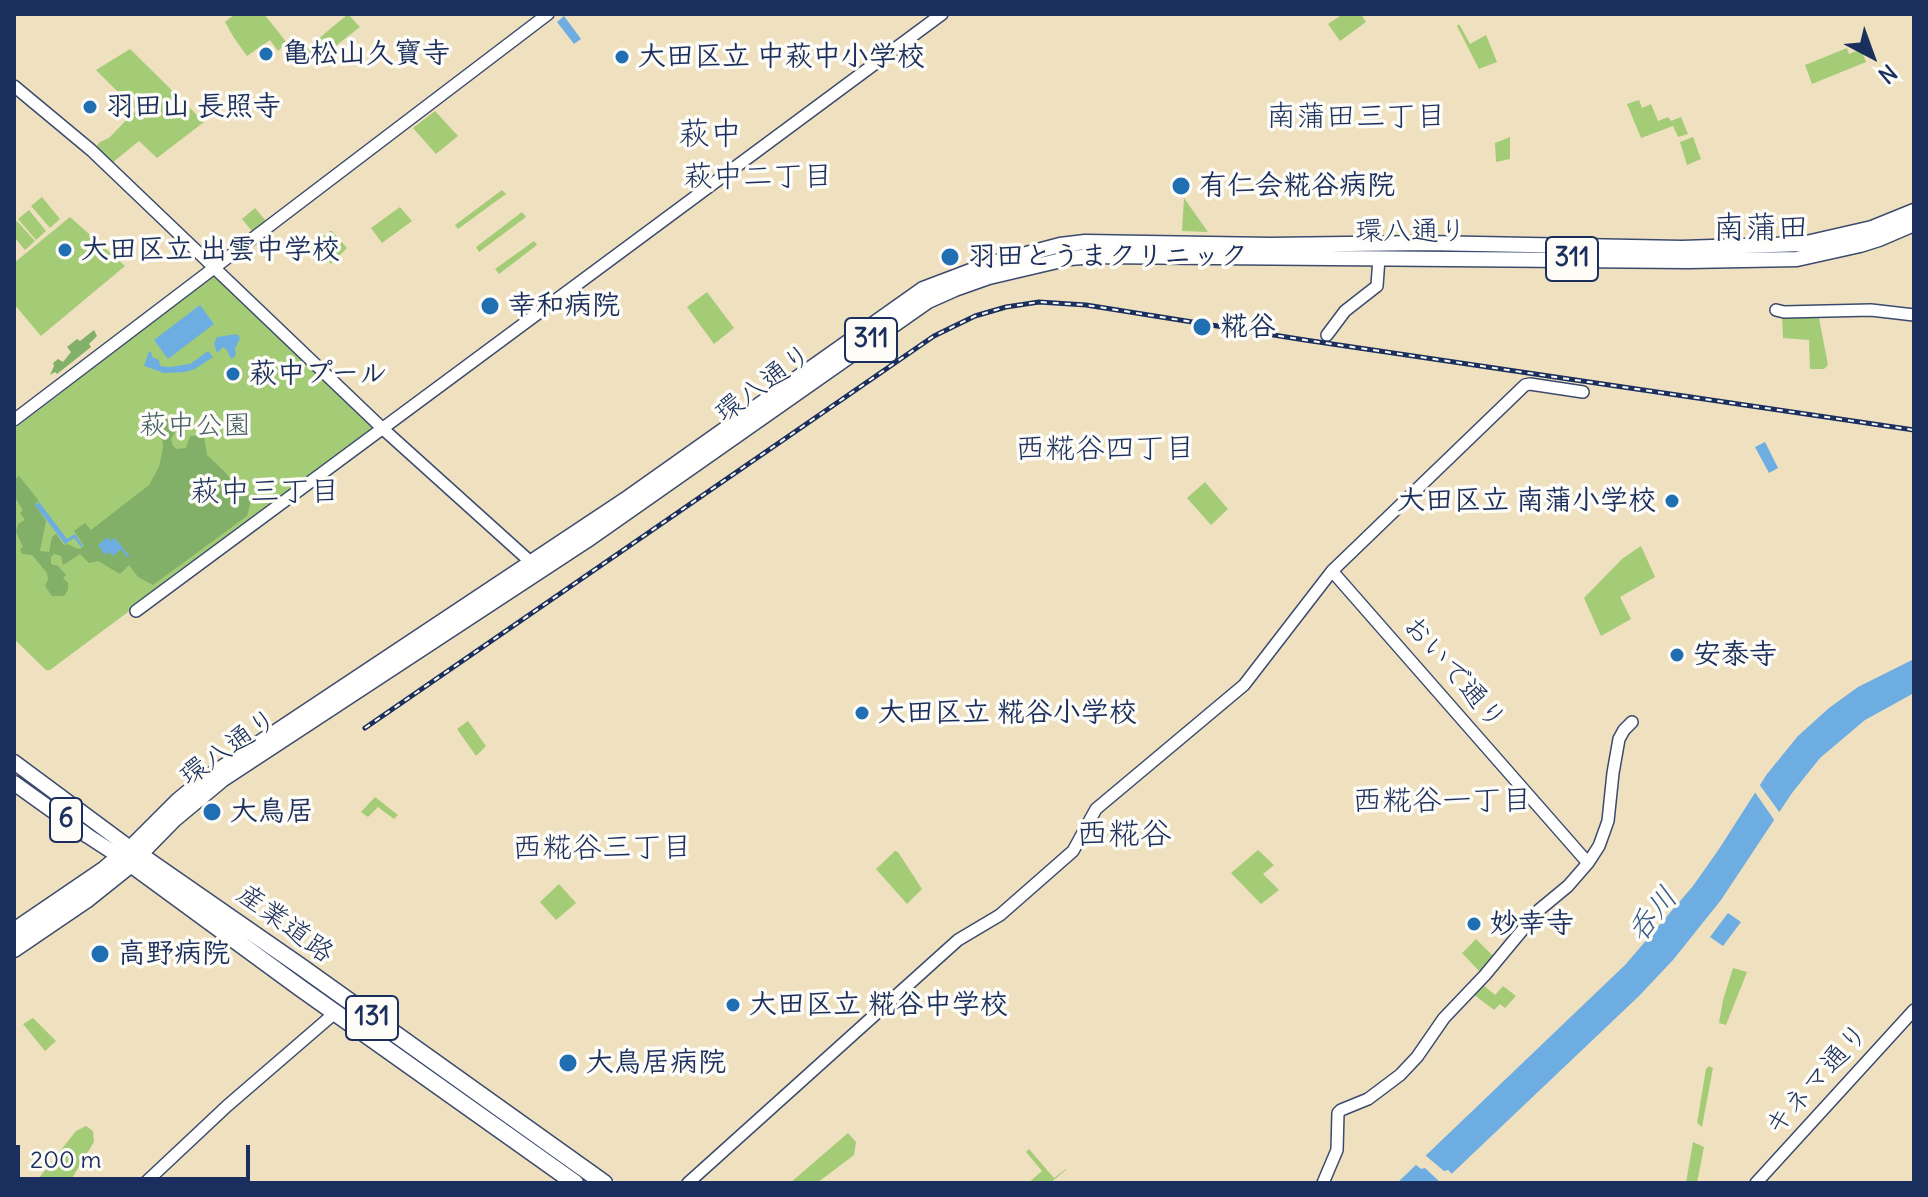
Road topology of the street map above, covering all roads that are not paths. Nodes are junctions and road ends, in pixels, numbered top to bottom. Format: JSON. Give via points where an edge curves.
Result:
{"nodes":[{"id":1,"x":548,"y":14,"type":"edge"},
{"id":2,"x":942,"y":14,"type":"edge"},
{"id":3,"x":14,"y":86,"type":"edge"},
{"id":4,"x":1914,"y":211,"type":"edge"},
{"id":5,"x":1914,"y":224,"type":"edge"},
{"id":6,"x":1379,"y":258,"type":"junction"},
{"id":7,"x":215,"y":268,"type":"junction"},
{"id":8,"x":1776,"y":310,"type":"dead end"},
{"id":9,"x":1914,"y":315,"type":"edge"},
{"id":10,"x":1327,"y":335,"type":"dead end"},
{"id":11,"x":1583,"y":392,"type":"dead end"},
{"id":12,"x":14,"y":420,"type":"edge"},
{"id":13,"x":382,"y":428,"type":"junction"},
{"id":14,"x":536,"y":566,"type":"junction"},
{"id":15,"x":1332,"y":571,"type":"junction"},
{"id":16,"x":136,"y":611,"type":"dead end"},
{"id":17,"x":1632,"y":722,"type":"dead end"},
{"id":18,"x":14,"y":762,"type":"edge"},
{"id":19,"x":14,"y":783,"type":"edge"},
{"id":20,"x":130,"y":856,"type":"junction"},
{"id":21,"x":1588,"y":863,"type":"junction"},
{"id":22,"x":14,"y":931,"type":"edge"},
{"id":23,"x":14,"y":949,"type":"edge"},
{"id":24,"x":1914,"y":1010,"type":"edge"},
{"id":25,"x":336,"y":1012,"type":"junction"},
{"id":26,"x":150,"y":1181,"type":"edge"},
{"id":27,"x":575,"y":1183,"type":"edge"},
{"id":28,"x":604,"y":1183,"type":"edge"},
{"id":29,"x":688,"y":1183,"type":"edge"},
{"id":30,"x":1323,"y":1183,"type":"edge"},
{"id":31,"x":1756,"y":1183,"type":"edge"}],
"edges":[{"from":1,"to":7,"type":"street"},
{"from":2,"to":13,"type":"street"},
{"from":3,"to":7,"type":"street","via":[[91,150]]},
{"from":4,"to":14,"type":"main road","name":"環八通り","number":"311","via":[[1862,231],[1793,245],[1060,245],[923,289]]},
{"from":5,"to":6,"type":"main road","name":"環八通り","number":"311","via":[[1879,239],[1797,259]]},
{"from":6,"to":10,"type":"street","via":[[1377,286],[1345,311]]},
{"from":6,"to":14,"type":"main road","name":"環八通り","number":"311","via":[[1082,257],[955,289],[928,301],[639,505]]},
{"from":7,"to":12,"type":"street"},
{"from":7,"to":13,"type":"street"},
{"from":8,"to":9,"type":"street"},
{"from":11,"to":15,"type":"street","via":[[1525,385]]},
{"from":13,"to":14,"type":"street"},
{"from":13,"to":16,"type":"street"},
{"from":14,"to":20,"type":"main road","name":"環八通り","number":"311","via":[[200,782]]},
{"from":15,"to":21,"type":"street","name":"おいで通り"},
{"from":15,"to":29,"type":"street","via":[[1244,685],[1096,809],[1073,851],[1000,915],[958,940]]},
{"from":17,"to":21,"type":"street","via":[[1619,739],[1608,821]]},
{"from":18,"to":20,"type":"main road","name":"産業道路","number":"6"},
{"from":19,"to":20,"type":"main road","name":"産業道路","number":"6"},
{"from":20,"to":22,"type":"highway","name":"環八通り"},
{"from":20,"to":23,"type":"highway","name":"環八通り","via":[[86,900]]},
{"from":20,"to":25,"type":"highway","name":"産業道路","number":"131"},
{"from":20,"to":28,"type":"highway","name":"産業道路","number":"131","via":[[300,966]]},
{"from":21,"to":30,"type":"street","via":[[1531,919],[1400,1075],[1338,1113],[1337,1150]]},
{"from":24,"to":31,"type":"street","name":"キネマ通り"},
{"from":25,"to":26,"type":"street"},
{"from":25,"to":27,"type":"highway","name":"産業道路","number":"131"}]}
